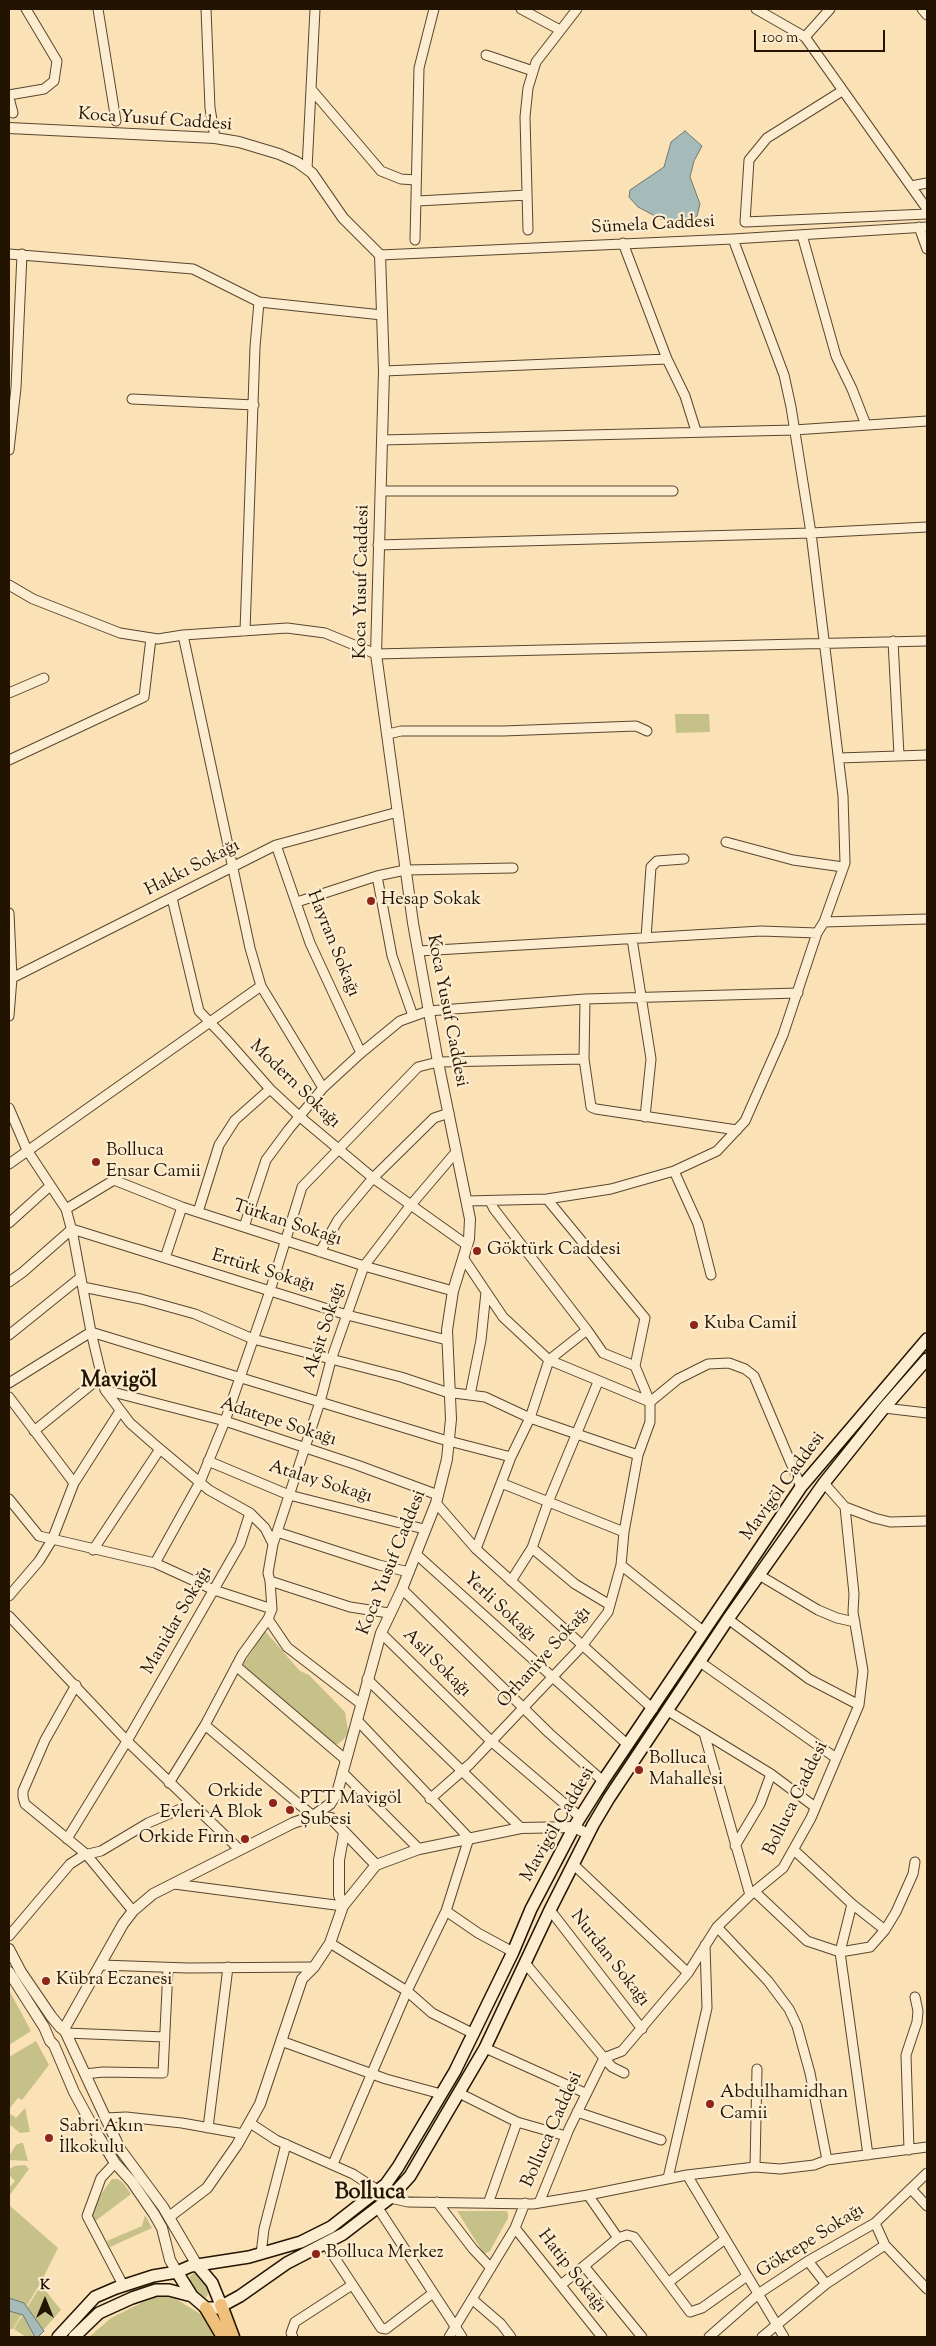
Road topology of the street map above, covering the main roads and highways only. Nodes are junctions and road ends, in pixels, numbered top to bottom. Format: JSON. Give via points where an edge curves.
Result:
{"nodes":[{"id":1,"x":927,"y":1339,"type":"edge"},
{"id":2,"x":927,"y":1359,"type":"edge"},
{"id":3,"x":197,"y":2265,"type":"junction"},
{"id":4,"x":177,"y":2272,"type":"junction"},
{"id":5,"x":192,"y":2296,"type":"junction"},
{"id":6,"x":221,"y":2306,"type":"junction"},
{"id":7,"x":206,"y":2308,"type":"junction"},
{"id":8,"x":58,"y":2337,"type":"edge"},
{"id":9,"x":74,"y":2337,"type":"edge"},
{"id":10,"x":223,"y":2337,"type":"edge"},
{"id":11,"x":232,"y":2337,"type":"edge"}],
"edges":[{"from":1,"to":3,"type":"main road","name":"Mavigöl Caddesi","via":[[801,1487],[603,1781],[577,1822],[531,1909],[474,2034],[386,2184],[319,2235],[261,2254]]},
{"from":2,"to":6,"type":"main road","name":"Mavigöl Caddesi","via":[[824,1483],[728,1619],[609,1798],[550,1910],[485,2048],[410,2176],[390,2198],[343,2234],[287,2263]]},
{"from":3,"to":4,"type":"main road","name":"Mavigöl Caddesi"},
{"from":3,"to":6,"type":"main road","via":[[212,2283]]},
{"from":4,"to":5,"type":"main road"},
{"from":4,"to":8,"type":"main road","name":"Mavigöl Caddesi","via":[[123,2285],[95,2298]]},
{"from":5,"to":7,"type":"main road"},
{"from":5,"to":9,"type":"main road","via":[[156,2290],[132,2298],[99,2313]]},
{"from":6,"to":7,"type":"main road"},
{"from":6,"to":11,"type":"main road"},
{"from":7,"to":10,"type":"main road"}]}
